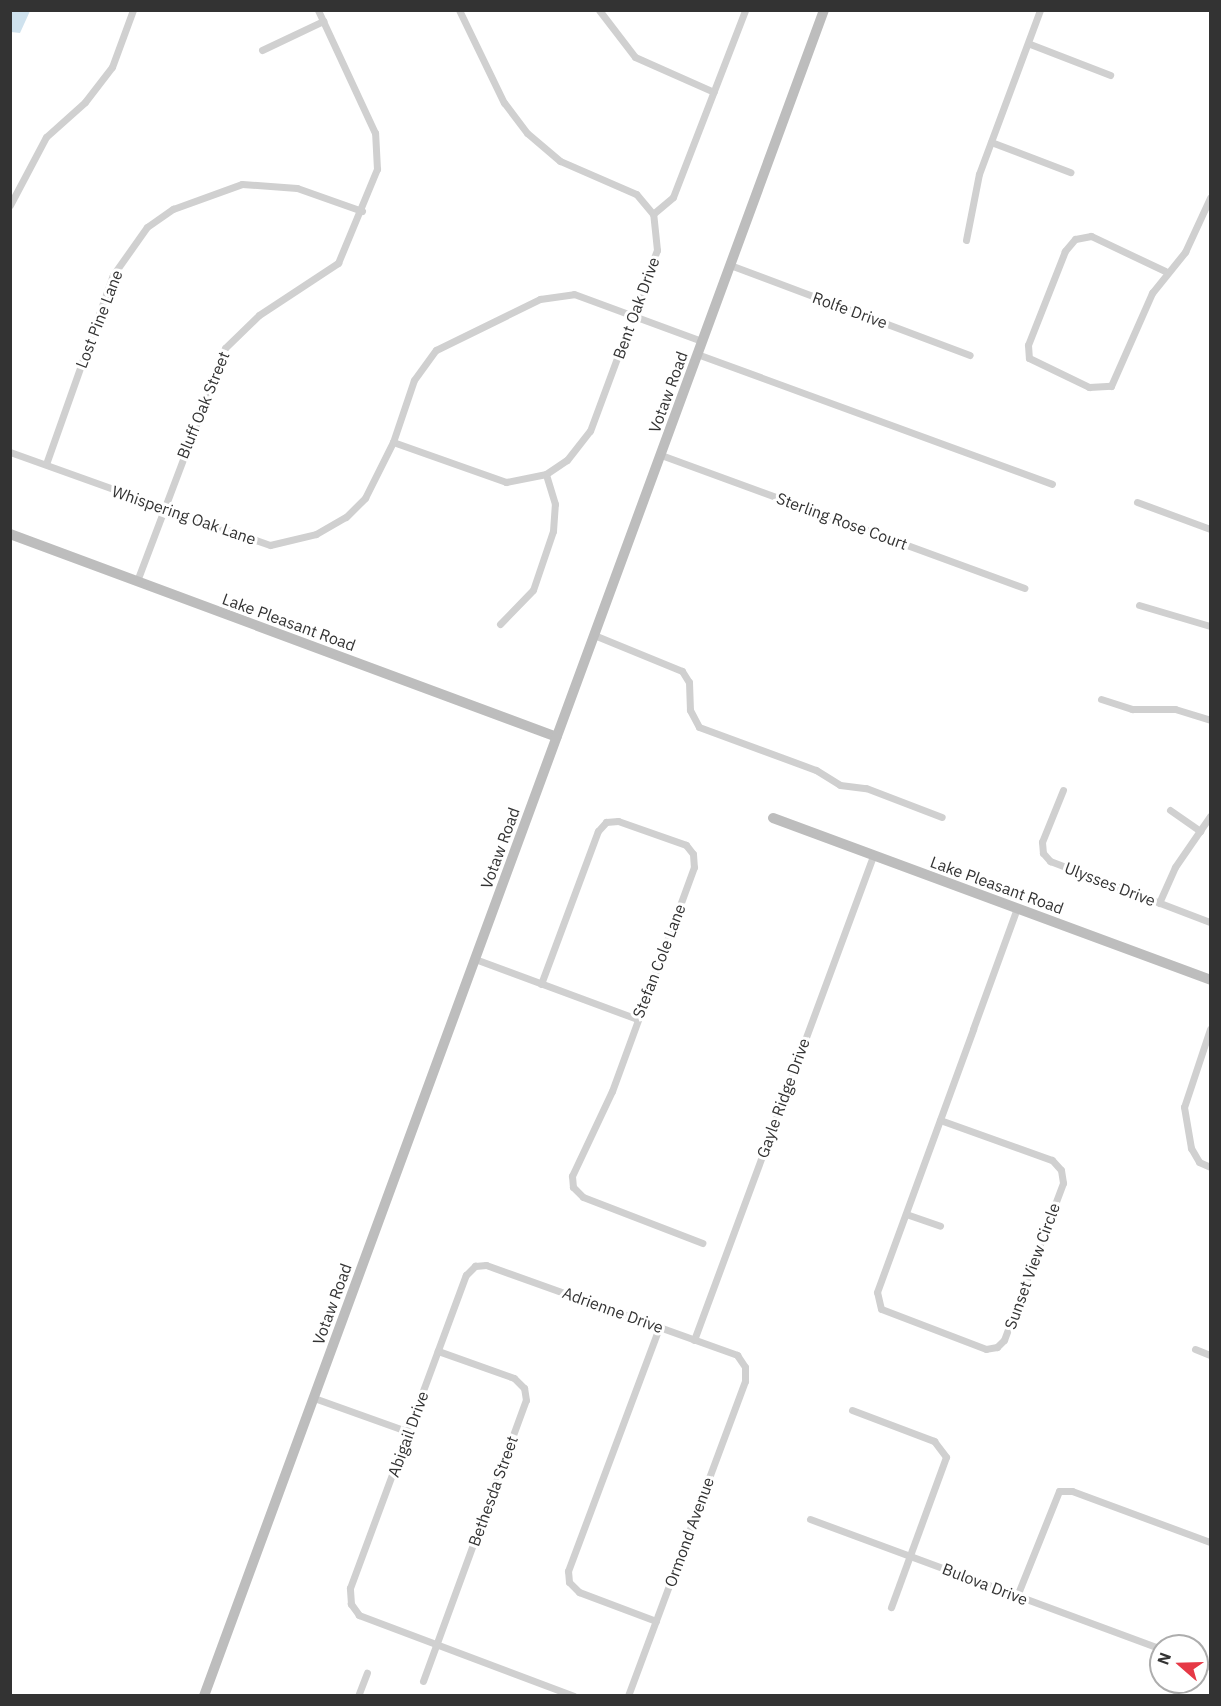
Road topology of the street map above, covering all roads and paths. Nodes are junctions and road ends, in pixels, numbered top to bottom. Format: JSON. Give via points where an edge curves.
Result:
{"nodes":[{"id":1,"x":132,"y":10,"type":"edge"},
{"id":2,"x":318,"y":10,"type":"edge"},
{"id":3,"x":459,"y":10,"type":"edge"},
{"id":4,"x":599,"y":10,"type":"edge"},
{"id":5,"x":745,"y":10,"type":"edge"},
{"id":6,"x":824,"y":10,"type":"edge"},
{"id":7,"x":1040,"y":10,"type":"edge"},
{"id":8,"x":323,"y":21,"type":"junction"},
{"id":9,"x":1030,"y":44,"type":"junction"},
{"id":10,"x":262,"y":50,"type":"dead end"},
{"id":11,"x":1110,"y":75,"type":"dead end"},
{"id":12,"x":714,"y":92,"type":"junction"},
{"id":13,"x":992,"y":142,"type":"junction"},
{"id":14,"x":1070,"y":172,"type":"dead end"},
{"id":15,"x":13,"y":191,"type":"edge"},
{"id":16,"x":1210,"y":198,"type":"edge"},
{"id":17,"x":10,"y":204,"type":"edge"},
{"id":18,"x":362,"y":211,"type":"junction"},
{"id":19,"x":653,"y":214,"type":"junction"},
{"id":20,"x":966,"y":240,"type":"dead end"},
{"id":21,"x":730,"y":265,"type":"junction"},
{"id":22,"x":1165,"y":271,"type":"junction"},
{"id":23,"x":633,"y":315,"type":"junction"},
{"id":24,"x":702,"y":341,"type":"junction"},
{"id":25,"x":698,"y":354,"type":"junction"},
{"id":26,"x":970,"y":355,"type":"dead end"},
{"id":27,"x":393,"y":442,"type":"junction"},
{"id":28,"x":10,"y":452,"type":"edge"},
{"id":29,"x":661,"y":455,"type":"junction"},
{"id":30,"x":46,"y":464,"type":"junction"},
{"id":31,"x":546,"y":474,"type":"junction"},
{"id":32,"x":1052,"y":484,"type":"dead end"},
{"id":33,"x":1137,"y":502,"type":"dead end"},
{"id":34,"x":163,"y":509,"type":"junction"},
{"id":35,"x":1210,"y":529,"type":"edge"},
{"id":36,"x":10,"y":534,"type":"edge"},
{"id":37,"x":137,"y":581,"type":"junction"},
{"id":38,"x":1024,"y":588,"type":"dead end"},
{"id":39,"x":1139,"y":605,"type":"dead end"},
{"id":40,"x":500,"y":624,"type":"dead end"},
{"id":41,"x":1210,"y":626,"type":"edge"},
{"id":42,"x":594,"y":635,"type":"junction"},
{"id":43,"x":1101,"y":699,"type":"dead end"},
{"id":44,"x":1210,"y":720,"type":"edge"},
{"id":45,"x":557,"y":737,"type":"junction"},
{"id":46,"x":1063,"y":790,"type":"dead end"},
{"id":47,"x":1170,"y":810,"type":"dead end"},
{"id":48,"x":1210,"y":816,"type":"edge"},
{"id":49,"x":942,"y":817,"type":"dead end"},
{"id":50,"x":773,"y":818,"type":"dead end"},
{"id":51,"x":1200,"y":831,"type":"junction"},
{"id":52,"x":873,"y":856,"type":"junction"},
{"id":53,"x":1160,"y":903,"type":"junction"},
{"id":54,"x":1017,"y":908,"type":"junction"},
{"id":55,"x":1210,"y":922,"type":"edge"},
{"id":56,"x":475,"y":959,"type":"junction"},
{"id":57,"x":1210,"y":980,"type":"edge"},
{"id":58,"x":541,"y":984,"type":"junction"},
{"id":59,"x":637,"y":1019,"type":"junction"},
{"id":60,"x":1210,"y":1029,"type":"edge"},
{"id":61,"x":940,"y":1120,"type":"junction"},
{"id":62,"x":1210,"y":1167,"type":"edge"},
{"id":63,"x":906,"y":1214,"type":"junction"},
{"id":64,"x":940,"y":1226,"type":"dead end"},
{"id":65,"x":702,"y":1243,"type":"dead end"},
{"id":66,"x":475,"y":1266,"type":"joint"},
{"id":67,"x":659,"y":1327,"type":"junction"},
{"id":68,"x":694,"y":1340,"type":"junction"},
{"id":69,"x":1196,"y":1349,"type":"dead end"},
{"id":70,"x":438,"y":1351,"type":"junction"},
{"id":71,"x":1210,"y":1355,"type":"edge"},
{"id":72,"x":745,"y":1367,"type":"joint"},
{"id":73,"x":314,"y":1398,"type":"junction"},
{"id":74,"x":852,"y":1410,"type":"dead end"},
{"id":75,"x":409,"y":1432,"type":"junction"},
{"id":76,"x":810,"y":1519,"type":"dead end"},
{"id":77,"x":1210,"y":1542,"type":"edge"},
{"id":78,"x":910,"y":1556,"type":"junction"},
{"id":79,"x":1017,"y":1596,"type":"junction"},
{"id":80,"x":891,"y":1607,"type":"dead end"},
{"id":81,"x":656,"y":1621,"type":"junction"},
{"id":82,"x":437,"y":1645,"type":"junction"},
{"id":83,"x":1149,"y":1645,"type":"edge"},
{"id":84,"x":367,"y":1673,"type":"dead end"},
{"id":85,"x":423,"y":1681,"type":"dead end"},
{"id":86,"x":204,"y":1695,"type":"edge"},
{"id":87,"x":358,"y":1695,"type":"edge"},
{"id":88,"x":574,"y":1695,"type":"edge"},
{"id":89,"x":628,"y":1695,"type":"edge"}],
"edges":[{"from":1,"to":15,"type":"street","via":[[111,68],[99,87],[46,137]]},
{"from":2,"to":8,"type":"street","name":"Bluff Oak Street"},
{"from":3,"to":19,"type":"street","via":[[504,103],[527,133],[560,160],[630,190]]},
{"from":4,"to":12,"type":"street","via":[[634,57]]},
{"from":5,"to":12,"type":"street"},
{"from":6,"to":21,"type":"street","name":"Votaw Road"},
{"from":7,"to":9,"type":"street"},
{"from":8,"to":10,"type":"street"},
{"from":8,"to":18,"type":"street","name":"Bluff Oak Street","via":[[375,133],[376,169]]},
{"from":9,"to":11,"type":"street"},
{"from":9,"to":13,"type":"street"},
{"from":12,"to":19,"type":"street","via":[[673,197]]},
{"from":13,"to":14,"type":"street"},
{"from":13,"to":20,"type":"street","via":[[972,198]]},
{"from":15,"to":17,"type":"street"},
{"from":16,"to":22,"type":"street","via":[[1185,252]]},
{"from":18,"to":30,"type":"street","name":"Lost Pine Lane","via":[[297,188],[242,183],[173,209],[147,227],[113,275]]},
{"from":18,"to":34,"type":"street","name":"Bluff Oak Street","via":[[338,263],[259,315],[225,348]]},
{"from":19,"to":23,"type":"street","name":"Bent Oak Drive","via":[[657,250]]},
{"from":21,"to":24,"type":"street","name":"Votaw Road"},
{"from":21,"to":26,"type":"street","name":"Rolfe Drive"},
{"from":22,"to":22,"type":"street","via":[[1090,236],[1075,239],[1065,251],[1028,345],[1029,358],[1044,369],[1089,387],[1111,386]]},
{"from":23,"to":24,"type":"street","name":"Whispering Oak Lane"},
{"from":23,"to":27,"type":"street","name":"Whispering Oak Lane","via":[[574,294],[556,294],[436,350],[414,380]]},
{"from":23,"to":31,"type":"street","name":"Bent Oak Drive","via":[[590,431],[580,447]]},
{"from":24,"to":25,"type":"street","name":"Votaw Road"},
{"from":25,"to":29,"type":"street","name":"Votaw Road"},
{"from":25,"to":32,"type":"street"},
{"from":27,"to":31,"type":"street","name":"Bent Oak Drive","via":[[490,479],[526,481]]},
{"from":27,"to":34,"type":"street","name":"Whispering Oak Lane","via":[[365,498],[346,517],[316,534],[270,544]]},
{"from":28,"to":30,"type":"street","name":"Whispering Oak Lane"},
{"from":29,"to":38,"type":"street","name":"Sterling Rose Court"},
{"from":29,"to":42,"type":"street","name":"Votaw Road"},
{"from":30,"to":34,"type":"street","name":"Whispering Oak Lane"},
{"from":31,"to":40,"type":"street","via":[[555,504],[553,531],[533,590]]},
{"from":33,"to":35,"type":"street"},
{"from":34,"to":37,"type":"street","name":"Bluff Oak Street"},
{"from":36,"to":37,"type":"street","name":"Lake Pleasant Road"},
{"from":37,"to":45,"type":"street","name":"Lake Pleasant Road"},
{"from":39,"to":41,"type":"street"},
{"from":42,"to":45,"type":"street","name":"Votaw Road"},
{"from":42,"to":49,"type":"street","via":[[682,670],[690,688],[690,710],[699,727],[816,770],[840,785],[866,788]]},
{"from":43,"to":44,"type":"street","via":[[1132,709],[1175,709]]},
{"from":45,"to":56,"type":"street","name":"Votaw Road"},
{"from":46,"to":53,"type":"street","name":"Ulysses Drive","via":[[1042,842],[1043,853],[1050,861]]},
{"from":47,"to":51,"type":"street"},
{"from":48,"to":51,"type":"street"},
{"from":50,"to":52,"type":"street","name":"Lake Pleasant Road"},
{"from":51,"to":53,"type":"street","via":[[1175,867]]},
{"from":52,"to":54,"type":"street","name":"Lake Pleasant Road"},
{"from":52,"to":68,"type":"street","name":"Gayle Ridge Drive"},
{"from":53,"to":55,"type":"street","name":"Ulysses Drive"},
{"from":54,"to":57,"type":"street","name":"Lake Pleasant Road"},
{"from":54,"to":61,"type":"street","name":"Sunset View Circle"},
{"from":56,"to":58,"type":"street"},
{"from":56,"to":73,"type":"street","name":"Votaw Road"},
{"from":58,"to":59,"type":"street"},
{"from":58,"to":59,"type":"street","name":"Stefan Cole Lane","via":[[598,831],[606,822],[618,821],[686,845],[693,854],[694,867]]},
{"from":59,"to":65,"type":"street","name":"Stefan Cole Lane","via":[[612,1091],[572,1176],[573,1187],[583,1197]]},
{"from":60,"to":62,"type":"street","via":[[1184,1107],[1191,1148],[1199,1162]]},
{"from":61,"to":63,"type":"street","name":"Sunset View Circle"},
{"from":61,"to":63,"type":"street","name":"Sunset View Circle","via":[[1052,1160],[1061,1170],[1063,1184],[1004,1340],[997,1347],[986,1349],[881,1309],[877,1292]]},
{"from":63,"to":64,"type":"street"},
{"from":66,"to":67,"type":"street","name":"Adrienne Drive","via":[[486,1265]]},
{"from":66,"to":70,"type":"street","name":"Abigail Drive","via":[[466,1275]]},
{"from":67,"to":68,"type":"street","name":"Adrienne Drive"},
{"from":67,"to":81,"type":"street","via":[[568,1570],[569,1582],[579,1592]]},
{"from":68,"to":72,"type":"street","name":"Adrienne Drive","via":[[736,1355]]},
{"from":69,"to":71,"type":"street"},
{"from":70,"to":75,"type":"street","name":"Abigail Drive"},
{"from":70,"to":82,"type":"street","name":"Bethesda Street","via":[[514,1378],[524,1388],[526,1400]]},
{"from":72,"to":81,"type":"street","name":"Ormond Avenue","via":[[745,1381]]},
{"from":73,"to":75,"type":"street"},
{"from":73,"to":86,"type":"street","name":"Votaw Road"},
{"from":74,"to":78,"type":"street","via":[[945,1449],[945,1466]]},
{"from":75,"to":82,"type":"street","name":"Abigail Drive","via":[[350,1588],[351,1604],[359,1615]]},
{"from":76,"to":78,"type":"street","name":"Bulova Drive"},
{"from":77,"to":79,"type":"street","via":[[1072,1491],[1059,1491]]},
{"from":78,"to":79,"type":"street","name":"Bulova Drive"},
{"from":78,"to":80,"type":"street"},
{"from":79,"to":83,"type":"street","name":"Bulova Drive"},
{"from":81,"to":89,"type":"street","name":"Ormond Avenue"},
{"from":82,"to":85,"type":"street","name":"Bethesda Street"},
{"from":82,"to":88,"type":"street"},
{"from":84,"to":87,"type":"street"}]}
